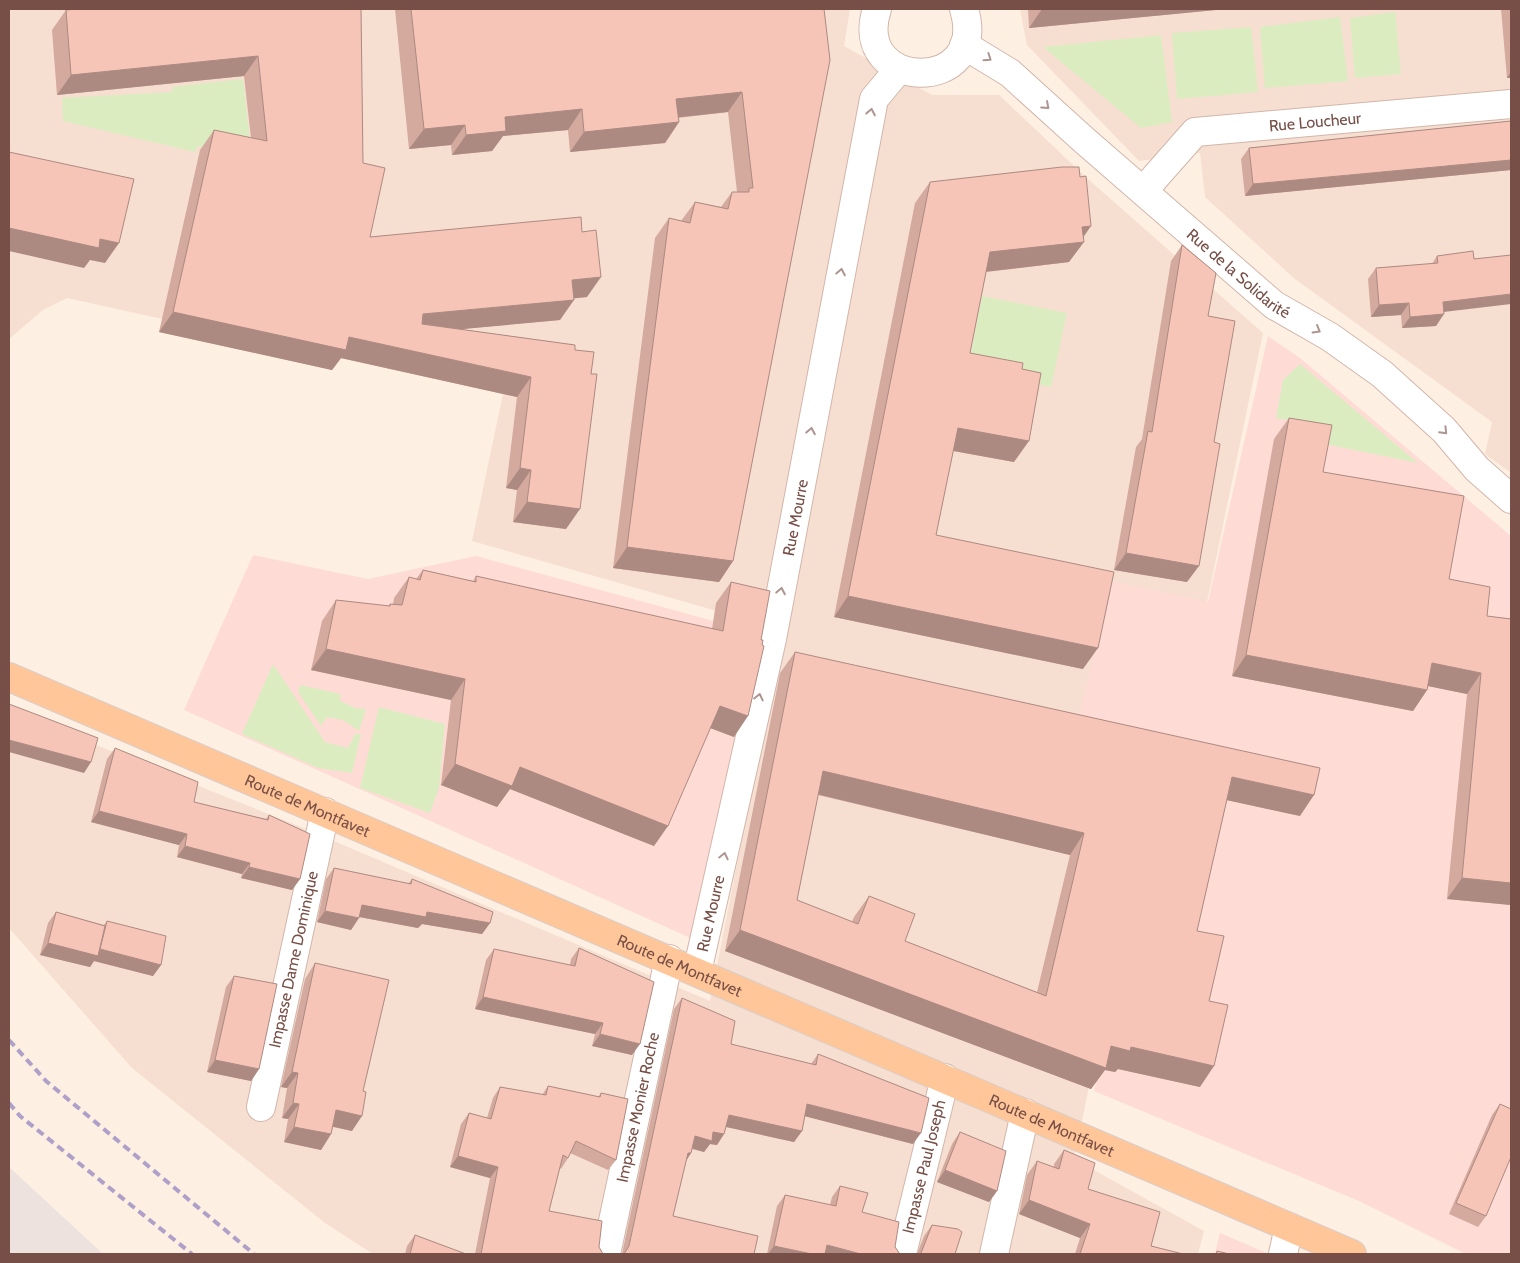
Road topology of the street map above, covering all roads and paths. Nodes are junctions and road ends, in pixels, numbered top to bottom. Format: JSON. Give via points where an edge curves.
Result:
{"nodes":[{"id":1,"x":877,"y":9,"type":"edge"},
{"id":2,"x":964,"y":9,"type":"edge"},
{"id":3,"x":964,"y":45,"type":"junction"},
{"id":4,"x":899,"y":69,"type":"junction"},
{"id":5,"x":1511,"y":104,"type":"edge"},
{"id":6,"x":1143,"y":191,"type":"junction"},
{"id":7,"x":1511,"y":499,"type":"edge"},
{"id":8,"x":9,"y":676,"type":"edge"},
{"id":9,"x":325,"y":812,"type":"junction"},
{"id":10,"x":669,"y":959,"type":"junction"},
{"id":11,"x":697,"y":972,"type":"junction"},
{"id":12,"x":945,"y":1078,"type":"junction"},
{"id":13,"x":261,"y":1108,"type":"dead end"},
{"id":14,"x":1026,"y":1113,"type":"junction"},
{"id":15,"x":1289,"y":1227,"type":"junction"},
{"id":16,"x":606,"y":1254,"type":"edge"},
{"id":17,"x":902,"y":1254,"type":"edge"},
{"id":18,"x":994,"y":1254,"type":"edge"},
{"id":19,"x":1283,"y":1254,"type":"edge"},
{"id":20,"x":1352,"y":1254,"type":"edge"}],
"edges":[{"from":1,"to":4,"type":"street","via":[[874,23],[877,43],[888,60]]},
{"from":2,"to":3,"type":"street","via":[[968,33]]},
{"from":3,"to":4,"type":"street","via":[[944,68],[914,74]]},
{"from":3,"to":6,"type":"street","name":"Rue de la Solidarité","one_way":true,"via":[[1010,73]]},
{"from":11,"to":4,"type":"street","name":"Rue Mourre","one_way":true,"via":[[772,639],[874,99]]},
{"from":5,"to":6,"type":"street","name":"Rue Loucheur","via":[[1195,132]]},
{"from":6,"to":7,"type":"street","name":"Rue de la Solidarité","one_way":true,"via":[[1274,305],[1382,374],[1444,430],[1477,469]]},
{"from":8,"to":9,"type":"main road","name":"Route de Montfavet"},
{"from":9,"to":10,"type":"main road","name":"Route de Montfavet"},
{"from":9,"to":13,"type":"street","name":"Impasse Dame Dominique"},
{"from":10,"to":11,"type":"main road","name":"Route de Montfavet"},
{"from":10,"to":16,"type":"street","name":"Impasse Monier Roche"},
{"from":11,"to":12,"type":"main road","name":"Route de Montfavet"},
{"from":12,"to":14,"type":"main road","name":"Route de Montfavet"},
{"from":12,"to":17,"type":"street","name":"Impasse Paul Joseph"},
{"from":14,"to":15,"type":"main road","name":"Route de Montfavet"},
{"from":14,"to":18,"type":"street"},
{"from":15,"to":19,"type":"street"},
{"from":15,"to":20,"type":"main road","name":"Route de Montfavet"}]}
